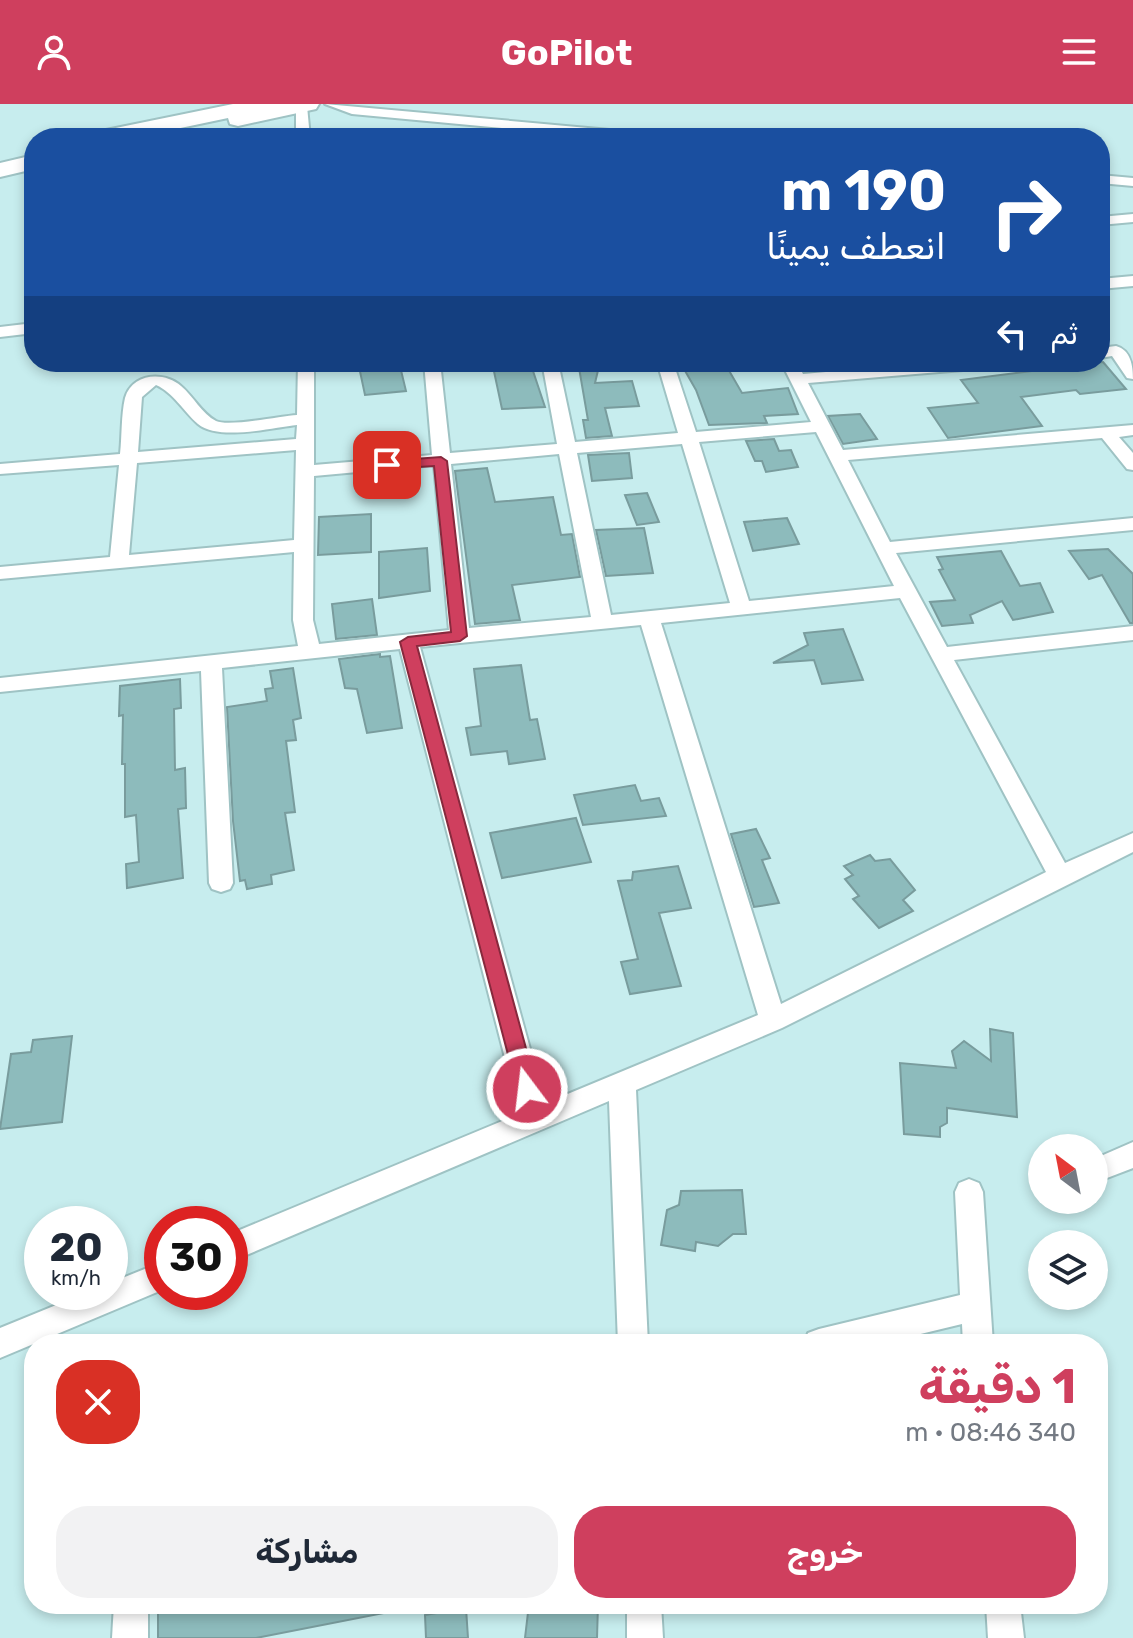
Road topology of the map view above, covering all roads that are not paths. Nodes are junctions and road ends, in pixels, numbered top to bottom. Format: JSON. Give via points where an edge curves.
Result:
{"nodes":[{"id":1,"x":264,"y":104,"type":"edge"},
{"id":2,"x":331,"y":104,"type":"edge"},
{"id":3,"x":305,"y":105,"type":"edge"},
{"id":4,"x":149,"y":128,"type":"edge"},
{"id":5,"x":196,"y":128,"type":"edge"},
{"id":6,"x":304,"y":128,"type":"edge"},
{"id":7,"x":470,"y":128,"type":"edge"},
{"id":8,"x":24,"y":154,"type":"edge"},
{"id":9,"x":0,"y":159,"type":"edge"},
{"id":10,"x":24,"y":164,"type":"edge"},
{"id":11,"x":0,"y":170,"type":"edge"},
{"id":12,"x":1110,"y":180,"type":"edge"},
{"id":13,"x":1133,"y":182,"type":"edge"},
{"id":14,"x":1133,"y":218,"type":"edge"},
{"id":15,"x":1110,"y":220,"type":"edge"},
{"id":16,"x":1133,"y":281,"type":"edge"},
{"id":17,"x":1110,"y":283,"type":"edge"},
{"id":18,"x":24,"y":329,"type":"edge"},
{"id":19,"x":0,"y":332,"type":"edge"},
{"id":20,"x":1116,"y":351,"type":"edge"},
{"id":21,"x":306,"y":372,"type":"edge"},
{"id":22,"x":433,"y":372,"type":"edge"},
{"id":23,"x":552,"y":372,"type":"edge"},
{"id":24,"x":668,"y":372,"type":"edge"},
{"id":25,"x":794,"y":372,"type":"edge"},
{"id":26,"x":1133,"y":374,"type":"edge"},
{"id":27,"x":304,"y":419,"type":"junction"},
{"id":28,"x":823,"y":426,"type":"junction"},
{"id":29,"x":222,"y":428,"type":"junction"},
{"id":30,"x":1133,"y":430,"type":"edge"},
{"id":31,"x":1107,"y":433,"type":"junction"},
{"id":32,"x":688,"y":439,"type":"junction"},
{"id":33,"x":303,"y":444,"type":"junction"},
{"id":34,"x":569,"y":449,"type":"junction"},
{"id":35,"x":226,"y":450,"type":"junction"},
{"id":36,"x":838,"y":456,"type":"junction"},
{"id":37,"x":127,"y":458,"type":"junction"},
{"id":38,"x":441,"y":461,"type":"junction"},
{"id":39,"x":1133,"y":465,"type":"edge"},
{"id":40,"x":0,"y":469,"type":"edge"},
{"id":41,"x":306,"y":471,"type":"junction"},
{"id":42,"x":1133,"y":524,"type":"edge"},
{"id":43,"x":305,"y":545,"type":"junction"},
{"id":44,"x":884,"y":548,"type":"junction"},
{"id":45,"x":119,"y":564,"type":"junction"},
{"id":46,"x":0,"y":573,"type":"edge"},
{"id":47,"x":906,"y":591,"type":"junction"},
{"id":48,"x":742,"y":609,"type":"junction"},
{"id":49,"x":649,"y":618,"type":"junction"},
{"id":50,"x":602,"y":622,"type":"junction"},
{"id":51,"x":1133,"y":633,"type":"edge"},
{"id":52,"x":460,"y":636,"type":"junction"},
{"id":53,"x":408,"y":642,"type":"junction"},
{"id":54,"x":310,"y":653,"type":"junction"},
{"id":55,"x":940,"y":655,"type":"junction"},
{"id":56,"x":211,"y":661,"type":"junction"},
{"id":57,"x":0,"y":685,"type":"edge"},
{"id":58,"x":1133,"y":842,"type":"edge"},
{"id":59,"x":1060,"y":876,"type":"junction"},
{"id":60,"x":221,"y":883,"type":"dead end"},
{"id":61,"x":773,"y":1020,"type":"junction"},
{"id":62,"x":622,"y":1084,"type":"junction"},
{"id":63,"x":527,"y":1089,"type":"dead end"},
{"id":64,"x":1133,"y":1154,"type":"edge"},
{"id":65,"x":1108,"y":1166,"type":"edge"},
{"id":66,"x":969,"y":1192,"type":"dead end"},
{"id":67,"x":248,"y":1240,"type":"edge"},
{"id":68,"x":144,"y":1283,"type":"edge"},
{"id":69,"x":974,"y":1306,"type":"junction"},
{"id":70,"x":633,"y":1334,"type":"edge"},
{"id":71,"x":860,"y":1334,"type":"edge"},
{"id":72,"x":977,"y":1334,"type":"edge"},
{"id":73,"x":0,"y":1343,"type":"edge"},
{"id":74,"x":131,"y":1614,"type":"edge"},
{"id":75,"x":644,"y":1614,"type":"edge"},
{"id":76,"x":1004,"y":1614,"type":"edge"},
{"id":77,"x":130,"y":1638,"type":"edge"},
{"id":78,"x":645,"y":1638,"type":"edge"},
{"id":79,"x":1006,"y":1638,"type":"edge"}],
"edges":[{"from":1,"to":4,"type":"highway"},
{"from":2,"to":7,"type":"street","via":[[406,121]]},
{"from":3,"to":5,"type":"highway"},
{"from":3,"to":6,"type":"street"},
{"from":8,"to":9,"type":"highway"},
{"from":10,"to":11,"type":"highway"},
{"from":12,"to":13,"type":"street"},
{"from":14,"to":15,"type":"street"},
{"from":16,"to":17,"type":"street"},
{"from":18,"to":19,"type":"street"},
{"from":20,"to":26,"type":"street"},
{"from":21,"to":27,"type":"street"},
{"from":22,"to":38,"type":"street"},
{"from":23,"to":34,"type":"street"},
{"from":24,"to":32,"type":"street"},
{"from":25,"to":28,"type":"street"},
{"from":27,"to":29,"type":"street"},
{"from":27,"to":33,"type":"street"},
{"from":28,"to":32,"type":"street"},
{"from":28,"to":36,"type":"street"},
{"from":29,"to":35,"type":"street"},
{"from":29,"to":37,"type":"street","via":[[202,419],[182,393],[164,383],[146,382],[134,396]]},
{"from":30,"to":31,"type":"street"},
{"from":31,"to":36,"type":"street"},
{"from":31,"to":39,"type":"street"},
{"from":32,"to":34,"type":"street"},
{"from":32,"to":48,"type":"street"},
{"from":33,"to":35,"type":"street"},
{"from":33,"to":41,"type":"street"},
{"from":34,"to":38,"type":"street"},
{"from":34,"to":50,"type":"street"},
{"from":35,"to":37,"type":"street"},
{"from":36,"to":44,"type":"street"},
{"from":37,"to":40,"type":"street"},
{"from":37,"to":45,"type":"street"},
{"from":38,"to":41,"type":"street"},
{"from":38,"to":52,"type":"street"},
{"from":41,"to":43,"type":"street"},
{"from":42,"to":44,"type":"street"},
{"from":43,"to":45,"type":"street"},
{"from":43,"to":54,"type":"street","via":[[303,620]]},
{"from":44,"to":47,"type":"street"},
{"from":45,"to":46,"type":"street"},
{"from":47,"to":48,"type":"street"},
{"from":47,"to":55,"type":"street"},
{"from":48,"to":49,"type":"street"},
{"from":49,"to":50,"type":"street"},
{"from":49,"to":61,"type":"street"},
{"from":50,"to":52,"type":"street"},
{"from":51,"to":55,"type":"street"},
{"from":52,"to":53,"type":"street"},
{"from":53,"to":54,"type":"street"},
{"from":53,"to":63,"type":"street"},
{"from":54,"to":56,"type":"street"},
{"from":55,"to":59,"type":"street"},
{"from":56,"to":57,"type":"street"},
{"from":56,"to":60,"type":"street"},
{"from":58,"to":59,"type":"street"},
{"from":59,"to":61,"type":"street"},
{"from":61,"to":62,"type":"street"},
{"from":62,"to":67,"type":"street"},
{"from":62,"to":70,"type":"street"},
{"from":64,"to":65,"type":"street"},
{"from":66,"to":69,"type":"street"},
{"from":68,"to":73,"type":"street"},
{"from":69,"to":71,"type":"street"},
{"from":69,"to":72,"type":"street"},
{"from":74,"to":77,"type":"street"},
{"from":75,"to":78,"type":"street"},
{"from":76,"to":79,"type":"street"}]}
